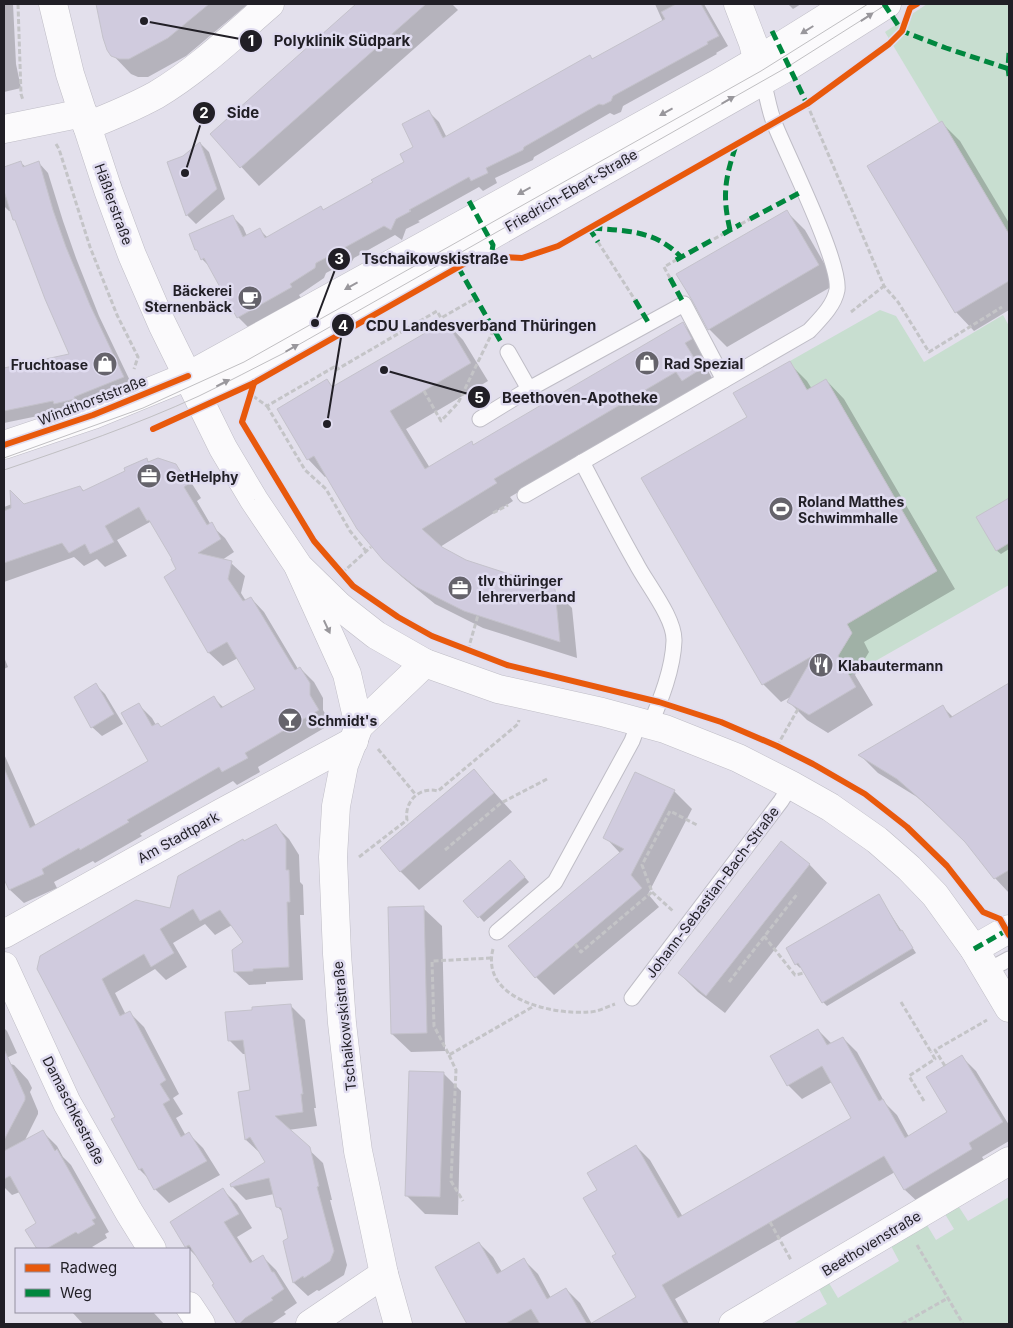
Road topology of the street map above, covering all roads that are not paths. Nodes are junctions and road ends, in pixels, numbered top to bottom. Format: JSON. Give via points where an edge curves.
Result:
{"nodes":[{"id":1,"x":52,"y":4,"type":"edge"},
{"id":2,"x":270,"y":4,"type":"edge"},
{"id":3,"x":738,"y":4,"type":"edge"},
{"id":4,"x":848,"y":4,"type":"edge"},
{"id":5,"x":886,"y":4,"type":"edge"},
{"id":6,"x":761,"y":70,"type":"junction"},
{"id":7,"x":85,"y":120,"type":"junction"},
{"id":8,"x":16,"y":126,"type":"edge"},
{"id":9,"x":508,"y":352,"type":"dead end"},
{"id":10,"x":724,"y":380,"type":"junction"},
{"id":11,"x":193,"y":386,"type":"junction"},
{"id":12,"x":529,"y":389,"type":"junction"},
{"id":13,"x":480,"y":419,"type":"dead end"},
{"id":14,"x":4,"y":445,"type":"edge"},
{"id":15,"x":582,"y":462,"type":"junction"},
{"id":16,"x":525,"y":495,"type":"dead end"},
{"id":17,"x":299,"y":567,"type":"junction"},
{"id":18,"x":425,"y":663,"type":"junction"},
{"id":19,"x":644,"y":723,"type":"junction"},
{"id":20,"x":356,"y":734,"type":"junction"},
{"id":21,"x":791,"y":785,"type":"junction"},
{"id":22,"x":1009,"y":929,"type":"edge"},
{"id":23,"x":498,"y":932,"type":"road end"},
{"id":24,"x":4,"y":934,"type":"edge"},
{"id":25,"x":990,"y":960,"type":"edge"},
{"id":26,"x":4,"y":966,"type":"edge"},
{"id":27,"x":632,"y":998,"type":"road end"},
{"id":28,"x":1009,"y":1008,"type":"edge"},
{"id":29,"x":1009,"y":1161,"type":"edge"},
{"id":30,"x":151,"y":1248,"type":"edge"},
{"id":31,"x":384,"y":1274,"type":"junction"},
{"id":32,"x":190,"y":1308,"type":"edge"},
{"id":33,"x":201,"y":1324,"type":"edge"},
{"id":34,"x":310,"y":1324,"type":"edge"},
{"id":35,"x":398,"y":1324,"type":"edge"},
{"id":36,"x":733,"y":1324,"type":"edge"}],
"edges":[{"from":1,"to":7,"type":"street","name":"Häßlerstraße"},
{"from":2,"to":7,"type":"street","via":[[165,89],[120,113]]},
{"from":3,"to":6,"type":"street"},
{"from":4,"to":6,"type":"street","name":"Friedrich-Ebert-Straße","one_way":true},
{"from":6,"to":5,"type":"street","name":"Friedrich-Ebert-Straße","one_way":true,"via":[[828,42]]},
{"from":6,"to":10,"type":"lane","via":[[774,123],[822,235],[834,267],[837,289],[827,312],[809,330]]},
{"from":6,"to":11,"type":"street","name":"Friedrich-Ebert-Straße","via":[[284,353]]},
{"from":7,"to":8,"type":"street"},
{"from":7,"to":11,"type":"street","name":"Häßlerstraße","via":[[132,255]]},
{"from":9,"to":12,"type":"lane"},
{"from":10,"to":12,"type":"lane","via":[[684,304]]},
{"from":10,"to":15,"type":"lane"},
{"from":11,"to":14,"type":"street","name":"Windthorststraße"},
{"from":11,"to":17,"type":"street","via":[[223,448]]},
{"from":12,"to":13,"type":"lane"},
{"from":15,"to":16,"type":"lane"},
{"from":15,"to":19,"type":"lane","via":[[637,566],[668,616],[675,639],[666,682]]},
{"from":17,"to":18,"type":"street","via":[[339,606],[376,635]]},
{"from":17,"to":20,"type":"street","one_way":true,"via":[[347,674]]},
{"from":18,"to":19,"type":"street","via":[[523,695]]},
{"from":18,"to":20,"type":"street","name":"Tschaikowskistraße"},
{"from":19,"to":21,"type":"street","via":[[738,758]]},
{"from":19,"to":23,"type":"lane","via":[[555,882]]},
{"from":20,"to":24,"type":"street","name":"Am Stadtpark"},
{"from":20,"to":31,"type":"street","name":"Tschaikowskistraße","via":[[344,766],[336,806],[333,858],[336,954],[358,1151]]},
{"from":21,"to":25,"type":"street","via":[[869,834],[909,868]]},
{"from":21,"to":27,"type":"lane","name":"Johann-Sebastian-Bach-Straße"},
{"from":22,"to":25,"type":"street"},
{"from":25,"to":28,"type":"street"},
{"from":26,"to":30,"type":"street","name":"Damaschkestraße","via":[[67,1103]]},
{"from":29,"to":36,"type":"street","name":"Beethovenstraße"},
{"from":31,"to":34,"type":"street"},
{"from":31,"to":35,"type":"street","name":"Tschaikowskistraße"},
{"from":32,"to":33,"type":"street"}]}
